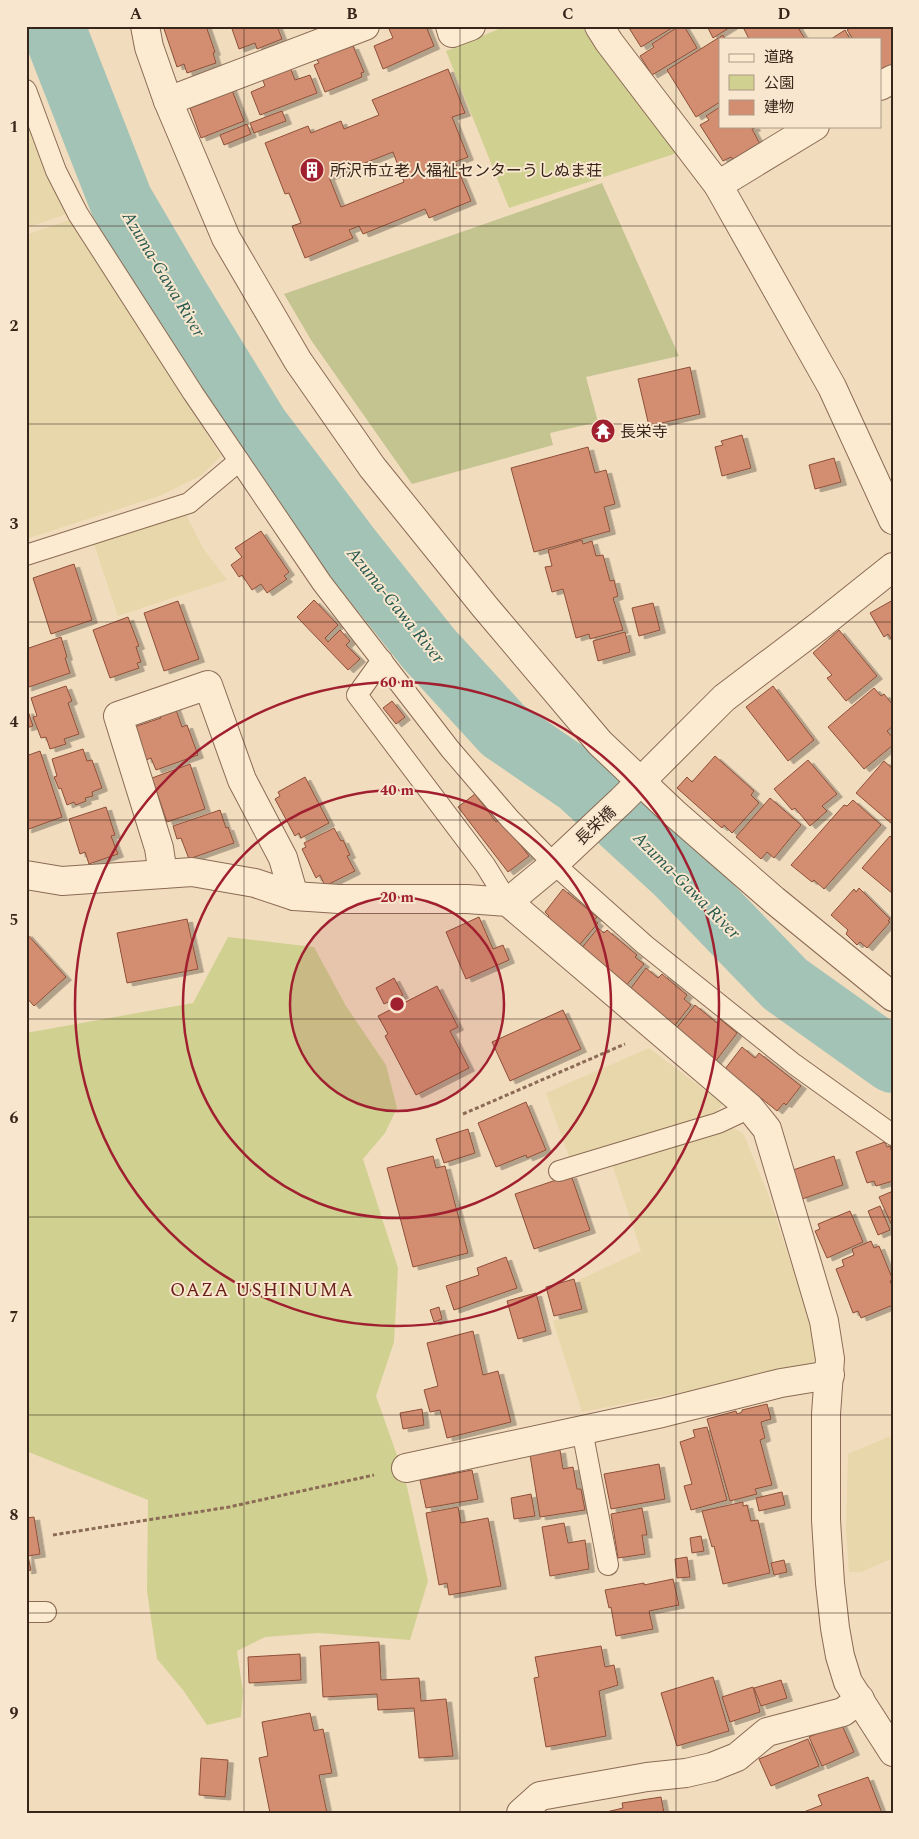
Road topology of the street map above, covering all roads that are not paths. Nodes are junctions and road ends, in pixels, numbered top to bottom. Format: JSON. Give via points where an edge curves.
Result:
{"nodes":[{"id":1,"x":145,"y":26,"type":"edge"},
{"id":2,"x":365,"y":26,"type":"edge"},
{"id":3,"x":450,"y":26,"type":"edge"},
{"id":4,"x":471,"y":26,"type":"edge"},
{"id":5,"x":599,"y":26,"type":"edge"},
{"id":6,"x":26,"y":90,"type":"edge"},
{"id":7,"x":168,"y":101,"type":"junction"},
{"id":8,"x":812,"y":128,"type":"edge"},
{"id":9,"x":718,"y":185,"type":"junction"},
{"id":10,"x":239,"y":461,"type":"junction"},
{"id":11,"x":893,"y":520,"type":"edge"},
{"id":12,"x":26,"y":555,"type":"edge"},
{"id":13,"x":893,"y":567,"type":"edge"},
{"id":14,"x":382,"y":660,"type":"junction"},
{"id":15,"x":631,"y":791,"type":"junction"},
{"id":16,"x":561,"y":857,"type":"junction"},
{"id":17,"x":163,"y":874,"type":"junction"},
{"id":18,"x":26,"y":875,"type":"edge"},
{"id":19,"x":294,"y":896,"type":"junction"},
{"id":20,"x":508,"y":902,"type":"junction"},
{"id":21,"x":893,"y":997,"type":"edge"},
{"id":22,"x":750,"y":1108,"type":"junction"},
{"id":23,"x":893,"y":1135,"type":"edge"},
{"id":24,"x":559,"y":1171,"type":"dead end"},
{"id":25,"x":830,"y":1376,"type":"junction"},
{"id":26,"x":582,"y":1430,"type":"junction"},
{"id":27,"x":406,"y":1468,"type":"road end"},
{"id":28,"x":608,"y":1565,"type":"dead end"},
{"id":29,"x":860,"y":1699,"type":"junction"},
{"id":30,"x":893,"y":1752,"type":"edge"},
{"id":31,"x":522,"y":1813,"type":"edge"}],
"edges":[{"from":1,"to":7,"type":"street"},
{"from":2,"to":7,"type":"street"},
{"from":3,"to":4,"type":"street","via":[[452,34]]},
{"from":5,"to":9,"type":"street"},
{"from":6,"to":10,"type":"lane","via":[[56,171],[78,214]]},
{"from":7,"to":15,"type":"street","via":[[226,238],[298,361],[372,467],[600,743]]},
{"from":8,"to":9,"type":"street"},
{"from":9,"to":11,"type":"street","via":[[832,387]]},
{"from":10,"to":12,"type":"lane","via":[[189,503]]},
{"from":10,"to":14,"type":"lane","via":[[322,583]]},
{"from":13,"to":15,"type":"street","name":"長栄橋","via":[[724,698]]},
{"from":14,"to":16,"type":"lane","via":[[450,749],[510,819]]},
{"from":14,"to":20,"type":"lane","via":[[357,695],[486,865]]},
{"from":15,"to":16,"type":"street","name":"長栄橋"},
{"from":15,"to":21,"type":"street","via":[[774,900]]},
{"from":16,"to":20,"type":"street","name":"長栄橋"},
{"from":16,"to":23,"type":"lane","via":[[645,945],[794,1064]]},
{"from":17,"to":18,"type":"street","via":[[62,880]]},
{"from":17,"to":19,"type":"street","via":[[192,872],[255,883]]},
{"from":17,"to":19,"type":"street","via":[[159,848],[118,716],[208,685],[242,780],[283,858]]},
{"from":19,"to":20,"type":"street"},
{"from":20,"to":22,"type":"street"},
{"from":22,"to":24,"type":"lane","via":[[718,1123]]},
{"from":22,"to":25,"type":"street","via":[[767,1130],[824,1321]]},
{"from":25,"to":26,"type":"street","via":[[781,1383]]},
{"from":25,"to":29,"type":"street","via":[[826,1414],[826,1520],[830,1583],[840,1656],[848,1682]]},
{"from":26,"to":27,"type":"street"},
{"from":26,"to":28,"type":"lane"},
{"from":29,"to":30,"type":"street"},
{"from":29,"to":31,"type":"street","via":[[843,1712],[767,1732],[737,1757],[712,1767],[540,1796]]}]}
